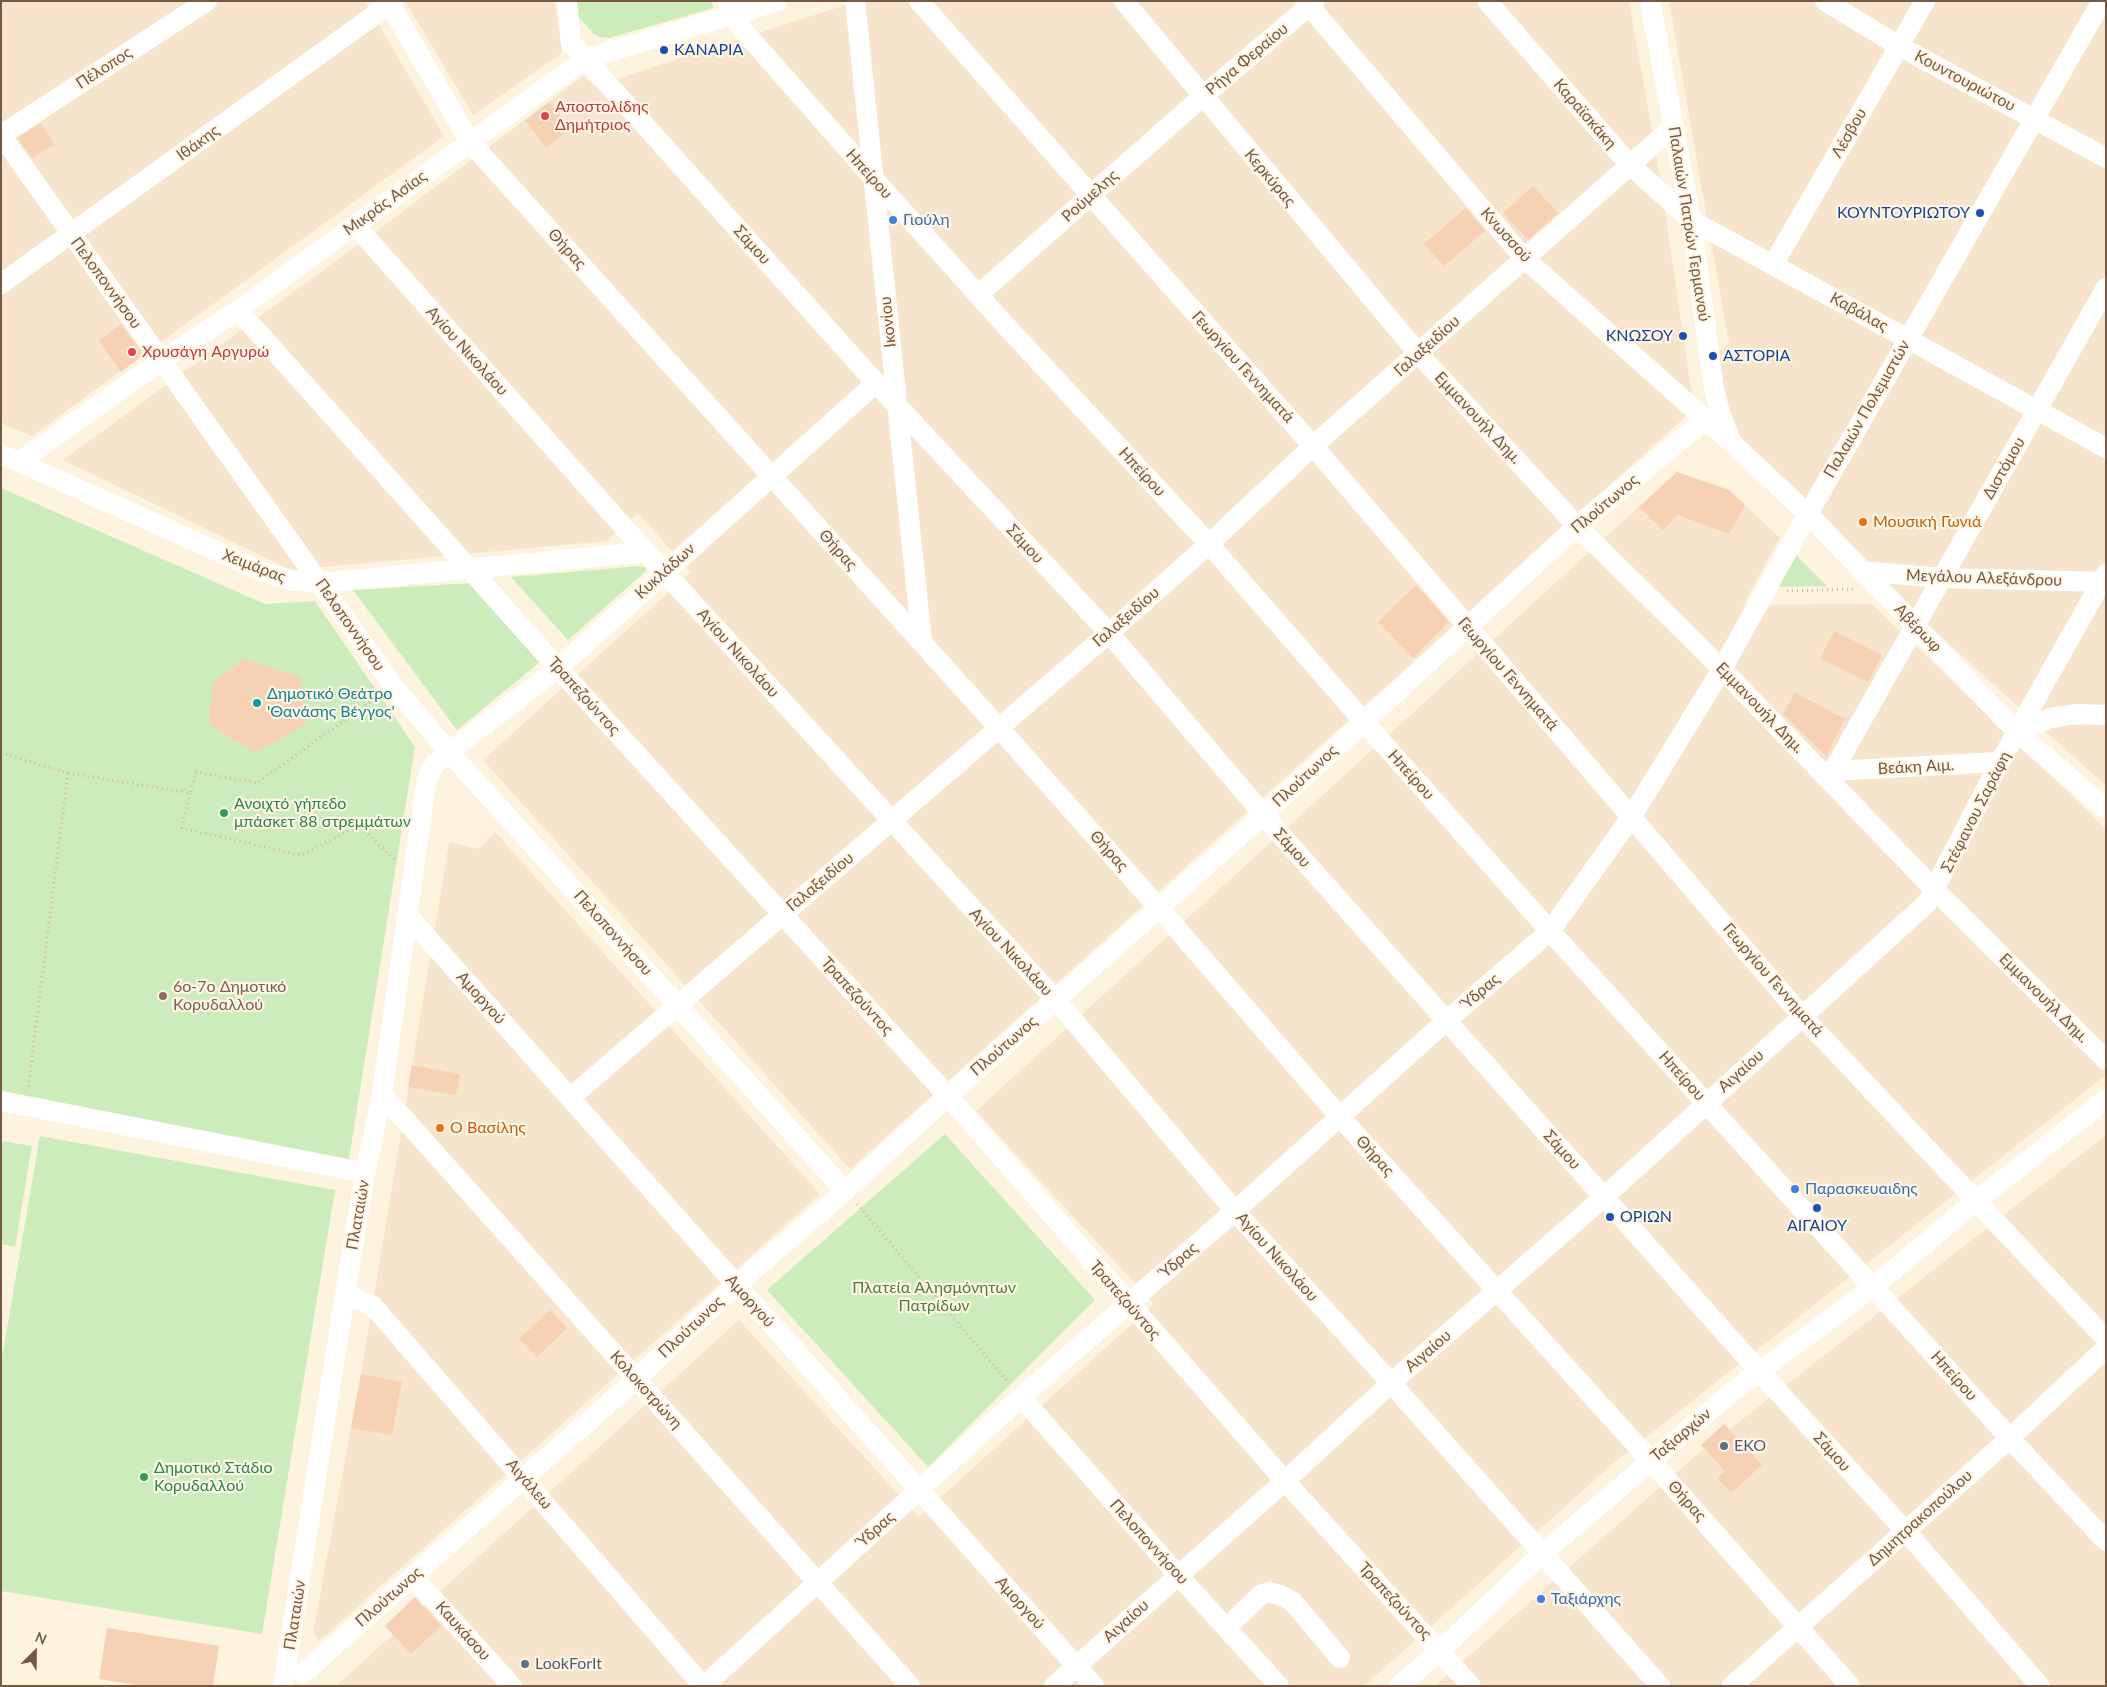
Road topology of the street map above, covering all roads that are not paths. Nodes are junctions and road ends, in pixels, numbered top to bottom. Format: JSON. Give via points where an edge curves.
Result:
{"nodes":[{"id":1,"x":207,"y":1,"type":"edge"},
{"id":2,"x":566,"y":1,"type":"edge"},
{"id":3,"x":778,"y":1,"type":"edge"},
{"id":4,"x":855,"y":1,"type":"edge"},
{"id":5,"x":919,"y":1,"type":"edge"},
{"id":6,"x":1124,"y":1,"type":"edge"},
{"id":7,"x":1487,"y":1,"type":"edge"},
{"id":8,"x":1650,"y":1,"type":"edge"},
{"id":9,"x":1825,"y":1,"type":"edge"},
{"id":10,"x":1925,"y":1,"type":"edge"},
{"id":11,"x":2102,"y":1,"type":"edge"},
{"id":12,"x":391,"y":2,"type":"edge"},
{"id":13,"x":1310,"y":3,"type":"edge"},
{"id":14,"x":729,"y":8,"type":"edge"},
{"id":15,"x":1898,"y":46,"type":"junction"},
{"id":16,"x":586,"y":59,"type":"junction"},
{"id":17,"x":1202,"y":97,"type":"junction"},
{"id":18,"x":2034,"y":118,"type":"junction"},
{"id":19,"x":1674,"y":126,"type":"junction"},
{"id":20,"x":1,"y":135,"type":"edge"},
{"id":21,"x":470,"y":142,"type":"junction"},
{"id":22,"x":2106,"y":158,"type":"edge"},
{"id":23,"x":1629,"y":164,"type":"junction"},
{"id":24,"x":874,"y":179,"type":"junction"},
{"id":25,"x":1091,"y":195,"type":"junction"},
{"id":26,"x":1691,"y":220,"type":"junction"},
{"id":27,"x":355,"y":225,"type":"junction"},
{"id":28,"x":72,"y":235,"type":"junction"},
{"id":29,"x":1524,"y":258,"type":"junction"},
{"id":30,"x":1773,"y":265,"type":"junction"},
{"id":31,"x":1,"y":284,"type":"edge"},
{"id":32,"x":2106,"y":288,"type":"edge"},
{"id":33,"x":978,"y":295,"type":"junction"},
{"id":34,"x":238,"y":310,"type":"junction"},
{"id":35,"x":1908,"y":339,"type":"junction"},
{"id":36,"x":1418,"y":353,"type":"junction"},
{"id":37,"x":162,"y":360,"type":"junction"},
{"id":38,"x":876,"y":384,"type":"junction"},
{"id":39,"x":897,"y":407,"type":"junction"},
{"id":40,"x":2036,"y":410,"type":"junction"},
{"id":41,"x":1705,"y":420,"type":"junction"},
{"id":42,"x":1733,"y":444,"type":"junction"},
{"id":43,"x":1313,"y":446,"type":"junction"},
{"id":44,"x":2106,"y":448,"type":"edge"},
{"id":45,"x":1,"y":454,"type":"edge"},
{"id":46,"x":19,"y":462,"type":"junction"},
{"id":47,"x":772,"y":478,"type":"junction"},
{"id":48,"x":1808,"y":514,"type":"junction"},
{"id":49,"x":1577,"y":526,"type":"junction"},
{"id":50,"x":1209,"y":544,"type":"junction"},
{"id":51,"x":646,"y":552,"type":"junction"},
{"id":52,"x":468,"y":567,"type":"junction"},
{"id":53,"x":664,"y":571,"type":"junction"},
{"id":54,"x":1862,"y":571,"type":"junction"},
{"id":55,"x":1941,"y":578,"type":"junction"},
{"id":56,"x":2104,"y":579,"type":"edge"},
{"id":57,"x":320,"y":583,"type":"junction"},
{"id":58,"x":1914,"y":624,"type":"junction"},
{"id":59,"x":1467,"y":626,"type":"junction"},
{"id":60,"x":1109,"y":633,"type":"junction"},
{"id":61,"x":922,"y":642,"type":"junction"},
{"id":62,"x":558,"y":668,"type":"junction"},
{"id":63,"x":1722,"y":669,"type":"junction"},
{"id":64,"x":2106,"y":715,"type":"edge"},
{"id":65,"x":1364,"y":722,"type":"junction"},
{"id":66,"x":999,"y":728,"type":"junction"},
{"id":67,"x":2018,"y":733,"type":"junction"},
{"id":68,"x":449,"y":752,"type":"junction"},
{"id":69,"x":2000,"y":762,"type":"junction"},
{"id":70,"x":1831,"y":775,"type":"junction"},
{"id":71,"x":2106,"y":809,"type":"edge"},
{"id":72,"x":1263,"y":815,"type":"junction"},
{"id":73,"x":1632,"y":816,"type":"junction"},
{"id":74,"x":892,"y":822,"type":"junction"},
{"id":75,"x":1935,"y":890,"type":"junction"},
{"id":76,"x":1158,"y":907,"type":"junction"},
{"id":77,"x":782,"y":914,"type":"junction"},
{"id":78,"x":407,"y":915,"type":"junction"},
{"id":79,"x":1550,"y":930,"type":"junction"},
{"id":80,"x":1056,"y":1000,"type":"junction"},
{"id":81,"x":677,"y":1004,"type":"junction"},
{"id":82,"x":1802,"y":1016,"type":"junction"},
{"id":83,"x":1446,"y":1021,"type":"junction"},
{"id":84,"x":2106,"y":1060,"type":"edge"},
{"id":85,"x":382,"y":1094,"type":"junction"},
{"id":86,"x":948,"y":1096,"type":"junction"},
{"id":87,"x":570,"y":1098,"type":"junction"},
{"id":88,"x":2106,"y":1099,"type":"edge"},
{"id":89,"x":1,"y":1101,"type":"edge"},
{"id":90,"x":1706,"y":1103,"type":"junction"},
{"id":91,"x":1340,"y":1117,"type":"junction"},
{"id":92,"x":365,"y":1173,"type":"junction"},
{"id":93,"x":845,"y":1190,"type":"junction"},
{"id":94,"x":1604,"y":1197,"type":"junction"},
{"id":95,"x":1976,"y":1201,"type":"junction"},
{"id":96,"x":1236,"y":1211,"type":"junction"},
{"id":97,"x":736,"y":1285,"type":"junction"},
{"id":98,"x":1873,"y":1287,"type":"junction"},
{"id":99,"x":1496,"y":1292,"type":"junction"},
{"id":100,"x":345,"y":1294,"type":"junction"},
{"id":101,"x":1128,"y":1304,"type":"junction"},
{"id":102,"x":2106,"y":1339,"type":"edge"},
{"id":103,"x":2106,"y":1348,"type":"edge"},
{"id":104,"x":1758,"y":1370,"type":"junction"},
{"id":105,"x":636,"y":1379,"type":"junction"},
{"id":106,"x":1391,"y":1383,"type":"junction"},
{"id":107,"x":1021,"y":1397,"type":"junction"},
{"id":108,"x":2010,"y":1438,"type":"junction"},
{"id":109,"x":1650,"y":1460,"type":"junction"},
{"id":110,"x":524,"y":1479,"type":"junction"},
{"id":111,"x":1285,"y":1482,"type":"junction"},
{"id":112,"x":919,"y":1490,"type":"junction"},
{"id":113,"x":1904,"y":1531,"type":"junction"},
{"id":114,"x":2106,"y":1541,"type":"edge"},
{"id":115,"x":1542,"y":1554,"type":"junction"},
{"id":116,"x":1178,"y":1575,"type":"junction"},
{"id":117,"x":413,"y":1577,"type":"junction"},
{"id":118,"x":818,"y":1582,"type":"junction"},
{"id":119,"x":1798,"y":1627,"type":"junction"},
{"id":120,"x":1226,"y":1628,"type":"junction"},
{"id":121,"x":1440,"y":1651,"type":"junction"},
{"id":122,"x":1340,"y":1658,"type":"dead end"},
{"id":123,"x":1076,"y":1666,"type":"junction"},
{"id":124,"x":297,"y":1678,"type":"edge"},
{"id":125,"x":512,"y":1686,"type":"edge"},
{"id":126,"x":704,"y":1686,"type":"edge"},
{"id":127,"x":910,"y":1686,"type":"edge"},
{"id":128,"x":1054,"y":1686,"type":"edge"},
{"id":129,"x":1094,"y":1686,"type":"edge"},
{"id":130,"x":1279,"y":1686,"type":"edge"},
{"id":131,"x":1399,"y":1686,"type":"edge"},
{"id":132,"x":1471,"y":1686,"type":"edge"},
{"id":133,"x":1660,"y":1686,"type":"edge"},
{"id":134,"x":1732,"y":1686,"type":"edge"},
{"id":135,"x":1850,"y":1686,"type":"edge"},
{"id":136,"x":2040,"y":1686,"type":"edge"}],
"edges":[{"from":1,"to":20,"type":"street","name":"Πέλοπος"},
{"from":2,"to":16,"type":"street","name":"Σάμου","via":[[571,43]]},
{"from":3,"to":14,"type":"street","name":"Μικράς Ασίας"},
{"from":4,"to":24,"type":"street","name":"Ικονίου"},
{"from":5,"to":25,"type":"street","name":"Γεωργίου Γεννηματά"},
{"from":6,"to":17,"type":"street","name":"Κερκύρας"},
{"from":7,"to":23,"type":"street","name":"Καραϊσκάκη"},
{"from":8,"to":19,"type":"street","name":"Παλαιών Πατρών Γερμανού"},
{"from":9,"to":15,"type":"street","name":"Κουντουριώτου"},
{"from":10,"to":15,"type":"street","name":"Λέσβου"},
{"from":11,"to":18,"type":"street","name":"Παλαιών Πολεμιστών"},
{"from":12,"to":21,"type":"street","name":"Θήρας"},
{"from":12,"to":28,"type":"street","name":"Ιθάκης"},
{"from":13,"to":17,"type":"street","name":"Ρήγα Φεραίου"},
{"from":13,"to":29,"type":"street","name":"Κνωσσού"},
{"from":14,"to":16,"type":"street","name":"Μικράς Ασίας","via":[[661,38]]},
{"from":14,"to":24,"type":"street","name":"Ηπείρου","via":[[742,29]]},
{"from":15,"to":18,"type":"street","name":"Κουντουριώτου"},
{"from":15,"to":30,"type":"street","name":"Λέσβου"},
{"from":16,"to":21,"type":"street","name":"Μικράς Ασίας"},
{"from":16,"to":38,"type":"street","name":"Σάμου"},
{"from":17,"to":25,"type":"street","name":"Ρούμελης"},
{"from":17,"to":36,"type":"street","name":"Κερκύρας"},
{"from":18,"to":22,"type":"street","name":"Κουντουριώτου"},
{"from":18,"to":35,"type":"street","name":"Παλαιών Πολεμιστών"},
{"from":19,"to":23,"type":"street","name":"Γαλαξειδίου"},
{"from":19,"to":26,"type":"street","name":"Παλαιών Πατρών Γερμανού"},
{"from":20,"to":28,"type":"street","name":"Πελοποννήσου"},
{"from":21,"to":27,"type":"street","name":"Μικράς Ασίας"},
{"from":21,"to":47,"type":"street","name":"Θήρας"},
{"from":23,"to":26,"type":"street","name":"Καραϊσκάκη"},
{"from":23,"to":29,"type":"street","name":"Γαλαξειδίου"},
{"from":24,"to":33,"type":"street","name":"Ηπείρου"},
{"from":24,"to":39,"type":"street","name":"Ικονίου"},
{"from":25,"to":33,"type":"street","name":"Ρούμελης"},
{"from":25,"to":43,"type":"street","name":"Γεωργίου Γεννηματά"},
{"from":26,"to":30,"type":"street","name":"Καβάλας"},
{"from":26,"to":42,"type":"street","name":"Παλαιών Πατρών Γερμανού","via":[[1714,390]]},
{"from":27,"to":34,"type":"street","name":"Μικράς Ασίας"},
{"from":27,"to":51,"type":"street","name":"Αγίου Νικολάου"},
{"from":28,"to":31,"type":"street","name":"Ιθάκης"},
{"from":28,"to":37,"type":"street","name":"Πελοποννήσου"},
{"from":29,"to":36,"type":"street","name":"Γαλαξειδίου"},
{"from":29,"to":41,"type":"street","name":"Κνωσσού"},
{"from":30,"to":35,"type":"street","name":"Καβάλας"},
{"from":32,"to":40,"type":"street","name":"Διστόμου"},
{"from":33,"to":50,"type":"street","name":"Ηπείρου"},
{"from":34,"to":37,"type":"street","name":"Μικράς Ασίας"},
{"from":34,"to":52,"type":"street","name":"Τραπεζούντος"},
{"from":35,"to":40,"type":"street","name":"Καβάλας"},
{"from":35,"to":48,"type":"street","name":"Παλαιών Πολεμιστών"},
{"from":36,"to":43,"type":"street","name":"Γαλαξειδίου"},
{"from":36,"to":49,"type":"street","name":"Εμμανουήλ Δημ."},
{"from":37,"to":46,"type":"street","name":"Μικράς Ασίας"},
{"from":37,"to":57,"type":"street","name":"Πελοποννήσου"},
{"from":38,"to":39,"type":"street","name":"Σάμου"},
{"from":38,"to":47,"type":"street","name":"Κυκλάδων"},
{"from":39,"to":60,"type":"street","name":"Σάμου"},
{"from":39,"to":61,"type":"street","name":"Ικονίου"},
{"from":40,"to":44,"type":"street","name":"Καβάλας"},
{"from":40,"to":55,"type":"street","name":"Διστόμου"},
{"from":41,"to":42,"type":"street","name":"Κνωσσού"},
{"from":41,"to":49,"type":"street","name":"Πλούτωνος"},
{"from":42,"to":48,"type":"street","name":"Αβέρωφ"},
{"from":43,"to":50,"type":"street","name":"Γαλαξειδίου"},
{"from":43,"to":59,"type":"street","name":"Γεωργίου Γεννηματά"},
{"from":45,"to":46,"type":"street","name":"Χειμάρας"},
{"from":46,"to":57,"type":"street","name":"Χειμάρας","via":[[263,572],[291,580]]},
{"from":47,"to":53,"type":"street","name":"Κυκλάδων"},
{"from":47,"to":61,"type":"street","name":"Θήρας"},
{"from":48,"to":54,"type":"street","name":"Αβέρωφ"},
{"from":48,"to":63,"type":"street","name":"Παλαιών Πολεμιστών"},
{"from":49,"to":59,"type":"street","name":"Πλούτωνος"},
{"from":49,"to":63,"type":"street","name":"Εμμανουήλ Δημ."},
{"from":50,"to":60,"type":"street","name":"Γαλαξειδίου"},
{"from":50,"to":65,"type":"street","name":"Ηπείρου"},
{"from":51,"to":52,"type":"street","name":"Χειμάρας"},
{"from":51,"to":53,"type":"street","name":"Αγίου Νικολάου"},
{"from":52,"to":57,"type":"street","name":"Χειμάρας"},
{"from":52,"to":62,"type":"street","name":"Τραπεζούντος"},
{"from":53,"to":62,"type":"street","name":"Κυκλάδων"},
{"from":53,"to":74,"type":"street","name":"Αγίου Νικολάου"},
{"from":54,"to":55,"type":"street","name":"Μεγάλου Αλεξάνδρου"},
{"from":54,"to":58,"type":"street","name":"Αβέρωφ"},
{"from":55,"to":56,"type":"street","name":"Μεγάλου Αλεξάνδρου"},
{"from":55,"to":58,"type":"street","name":"Διστόμου"},
{"from":56,"to":67,"type":"street","name":"Στέφανου Σαράφη"},
{"from":57,"to":68,"type":"street","name":"Πελοποννήσου","via":[[393,686]]},
{"from":58,"to":67,"type":"street","name":"Αβέρωφ"},
{"from":58,"to":70,"type":"street","name":"Διστόμου"},
{"from":59,"to":65,"type":"street","name":"Πλούτωνος"},
{"from":59,"to":73,"type":"street","name":"Γεωργίου Γεννηματά"},
{"from":60,"to":66,"type":"street","name":"Γαλαξειδίου"},
{"from":60,"to":72,"type":"street","name":"Σάμου"},
{"from":61,"to":66,"type":"street","name":"Θήρας"},
{"from":62,"to":68,"type":"street","name":"Κυκλάδων"},
{"from":62,"to":77,"type":"street","name":"Τραπεζούντος"},
{"from":63,"to":70,"type":"street","name":"Εμμανουήλ Δημ."},
{"from":63,"to":73,"type":"street","name":"Παλαιών Πολεμιστών"},
{"from":64,"to":67,"type":"street","via":[[2077,714],[2050,718]]},
{"from":65,"to":72,"type":"street","name":"Πλούτωνος"},
{"from":65,"to":79,"type":"street","name":"Ηπείρου"},
{"from":66,"to":74,"type":"street","name":"Γαλαξειδίου"},
{"from":66,"to":76,"type":"street","name":"Θήρας"},
{"from":67,"to":69,"type":"street","name":"Στέφανου Σαράφη"},
{"from":67,"to":71,"type":"street","name":"Αβέρωφ"},
{"from":68,"to":78,"type":"street","name":"Πλαταιών","via":[[436,763],[426,783]]},
{"from":68,"to":81,"type":"street","name":"Πελοποννήσου"},
{"from":69,"to":70,"type":"street","name":"Βεάκη Αιμ."},
{"from":69,"to":75,"type":"street","name":"Στέφανου Σαράφη"},
{"from":70,"to":75,"type":"street","name":"Εμμανουήλ Δημ."},
{"from":72,"to":76,"type":"street","name":"Πλούτωνος"},
{"from":72,"to":83,"type":"street","name":"Σάμου"},
{"from":73,"to":79,"type":"street","name":"Ύδρας"},
{"from":73,"to":82,"type":"street","name":"Γεωργίου Γεννηματά"},
{"from":74,"to":77,"type":"street","name":"Γαλαξειδίου"},
{"from":74,"to":80,"type":"street","name":"Αγίου Νικολάου"},
{"from":75,"to":82,"type":"street","name":"Στέφανου Σαράφη","via":[[1910,920]]},
{"from":75,"to":84,"type":"street","name":"Εμμανουήλ Δημ."},
{"from":76,"to":80,"type":"street","name":"Πλούτωνος"},
{"from":76,"to":91,"type":"street","name":"Θήρας"},
{"from":77,"to":81,"type":"street","name":"Γαλαξειδίου"},
{"from":77,"to":86,"type":"street","name":"Τραπεζούντος"},
{"from":78,"to":85,"type":"street","name":"Πλαταιών"},
{"from":78,"to":87,"type":"street","name":"Αμοργού"},
{"from":79,"to":83,"type":"street","name":"Ύδρας"},
{"from":79,"to":90,"type":"street","name":"Ηπείρου"},
{"from":80,"to":86,"type":"street","name":"Πλούτωνος"},
{"from":80,"to":96,"type":"street","name":"Αγίου Νικολάου"},
{"from":81,"to":87,"type":"street","name":"Γαλαξειδίου"},
{"from":81,"to":93,"type":"street","name":"Πελοποννήσου"},
{"from":82,"to":90,"type":"street","name":"Αιγαίου"},
{"from":82,"to":95,"type":"street","name":"Γεωργίου Γεννηματά"},
{"from":83,"to":91,"type":"street","name":"Ύδρας"},
{"from":83,"to":94,"type":"street","name":"Σάμου"},
{"from":85,"to":92,"type":"street","name":"Πλαταιών"},
{"from":85,"to":105,"type":"street","name":"Κολοκοτρώνη"},
{"from":86,"to":93,"type":"street","name":"Πλούτωνος"},
{"from":86,"to":101,"type":"street","name":"Τραπεζούντος"},
{"from":87,"to":97,"type":"street","name":"Αμοργού"},
{"from":88,"to":95,"type":"street","name":"Ταξιαρχών"},
{"from":89,"to":92,"type":"street"},
{"from":90,"to":94,"type":"street","name":"Αιγαίου"},
{"from":90,"to":98,"type":"street","name":"Ηπείρου"},
{"from":91,"to":96,"type":"street","name":"Ύδρας"},
{"from":91,"to":99,"type":"street","name":"Θήρας"},
{"from":92,"to":100,"type":"street","name":"Πλαταιών"},
{"from":93,"to":97,"type":"street","name":"Πλούτωνος"},
{"from":94,"to":99,"type":"street","name":"Αιγαίου"},
{"from":94,"to":104,"type":"street","name":"Σάμου"},
{"from":95,"to":98,"type":"street","name":"Ταξιαρχών"},
{"from":95,"to":102,"type":"street","name":"Γεωργίου Γεννηματά"},
{"from":96,"to":101,"type":"street","name":"Ύδρας"},
{"from":96,"to":106,"type":"street","name":"Αγίου Νικολάου"},
{"from":97,"to":105,"type":"street","name":"Πλούτωνος"},
{"from":97,"to":112,"type":"street","name":"Αμοργού"},
{"from":98,"to":104,"type":"street","name":"Ταξιαρχών"},
{"from":98,"to":108,"type":"street","name":"Ηπείρου"},
{"from":99,"to":106,"type":"street","name":"Αιγαίου"},
{"from":99,"to":109,"type":"street","name":"Θήρας"},
{"from":100,"to":110,"type":"street","name":"Αιγάλεω","via":[[374,1306]]},
{"from":100,"to":124,"type":"street","name":"Πλαταιών"},
{"from":101,"to":107,"type":"street","name":"Ύδρας"},
{"from":101,"to":111,"type":"street","name":"Τραπεζούντος"},
{"from":103,"to":108,"type":"street","name":"Δημητρακοπούλου"},
{"from":104,"to":109,"type":"street","name":"Ταξιαρχών"},
{"from":104,"to":113,"type":"street","name":"Σάμου"},
{"from":105,"to":110,"type":"street","name":"Πλούτωνος"},
{"from":105,"to":118,"type":"street","name":"Κολοκοτρώνη"},
{"from":106,"to":111,"type":"street","name":"Αιγαίου"},
{"from":106,"to":115,"type":"street","name":"Αγίου Νικολάου"},
{"from":107,"to":112,"type":"street","name":"Ύδρας"},
{"from":107,"to":116,"type":"street","name":"Πελοποννήσου"},
{"from":108,"to":113,"type":"street","name":"Δημητρακοπούλου"},
{"from":108,"to":114,"type":"street","name":"Ηπείρου"},
{"from":109,"to":115,"type":"street","name":"Ταξιαρχών"},
{"from":109,"to":119,"type":"street","name":"Θήρας"},
{"from":110,"to":117,"type":"street","name":"Πλούτωνος"},
{"from":110,"to":126,"type":"street","name":"Αιγάλεω"},
{"from":111,"to":116,"type":"street","name":"Αιγαίου"},
{"from":111,"to":121,"type":"street","name":"Τραπεζούντος"},
{"from":112,"to":118,"type":"street","name":"Ύδρας"},
{"from":112,"to":123,"type":"street","name":"Αμοργού"},
{"from":113,"to":119,"type":"street","name":"Δημητρακοπούλου"},
{"from":113,"to":136,"type":"street","name":"Σάμου"},
{"from":115,"to":121,"type":"street","name":"Ταξιαρχών"},
{"from":115,"to":133,"type":"street","name":"Αγίου Νικολάου"},
{"from":116,"to":120,"type":"street","name":"Πελοποννήσου"},
{"from":116,"to":123,"type":"street","name":"Αιγαίου"},
{"from":117,"to":124,"type":"street","name":"Πλούτωνος"},
{"from":117,"to":125,"type":"street","name":"Καυκάσου"},
{"from":118,"to":126,"type":"street","name":"Ύδρας"},
{"from":118,"to":127,"type":"street","name":"Κολοκοτρώνη"},
{"from":119,"to":134,"type":"street","name":"Δημητρακοπούλου"},
{"from":119,"to":135,"type":"street","name":"Θήρας"},
{"from":120,"to":122,"type":"street","via":[[1262,1594],[1280,1594],[1292,1602]]},
{"from":120,"to":130,"type":"street","name":"Πελοποννήσου"},
{"from":121,"to":131,"type":"street","name":"Ταξιαρχών"},
{"from":121,"to":132,"type":"street","name":"Τραπεζούντος"},
{"from":123,"to":128,"type":"street","name":"Αιγαίου"},
{"from":123,"to":129,"type":"street","name":"Αμοργού"}]}
